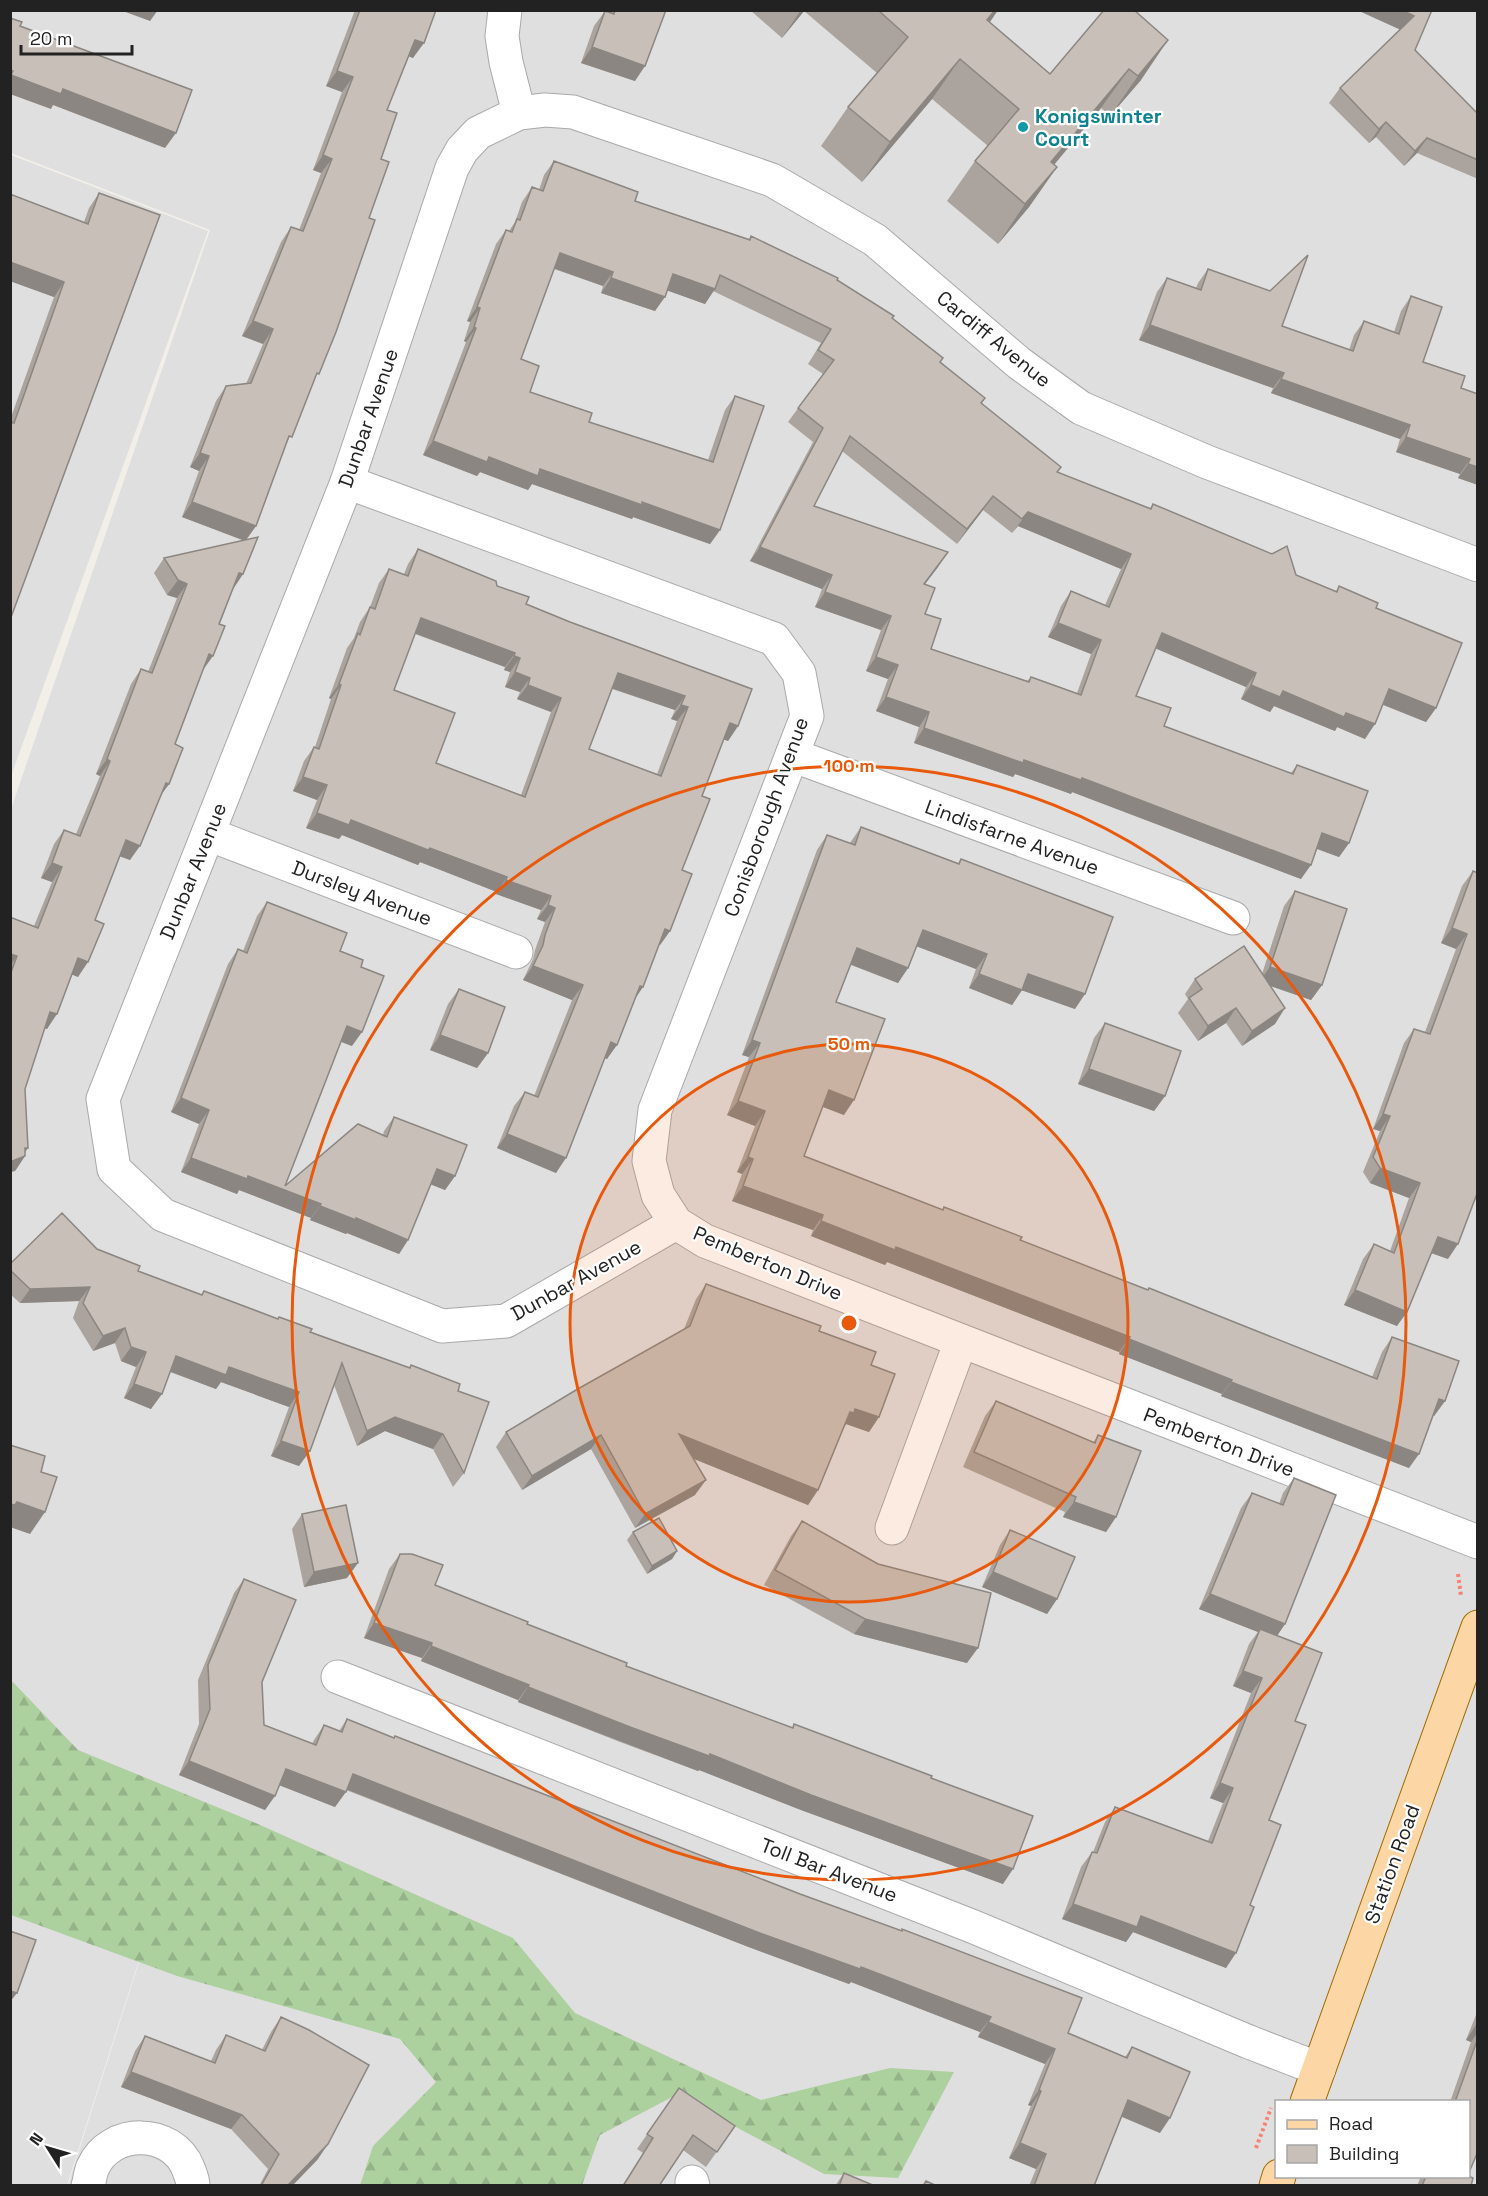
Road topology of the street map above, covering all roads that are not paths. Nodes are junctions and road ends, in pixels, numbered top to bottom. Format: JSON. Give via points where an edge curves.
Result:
{"nodes":[{"id":1,"x":505,"y":10,"type":"edge"},
{"id":2,"x":519,"y":113,"type":"junction"},
{"id":3,"x":347,"y":482,"type":"junction"},
{"id":4,"x":1478,"y":564,"type":"edge"},
{"id":5,"x":792,"y":755,"type":"junction"},
{"id":6,"x":208,"y":834,"type":"junction"},
{"id":7,"x":1233,"y":918,"type":"dead end"},
{"id":8,"x":516,"y":952,"type":"dead end"},
{"id":9,"x":676,"y":1223,"type":"junction"},
{"id":10,"x":961,"y":1341,"type":"junction"},
{"id":11,"x":892,"y":1528,"type":"dead end"},
{"id":12,"x":1478,"y":1542,"type":"edge"},
{"id":13,"x":1478,"y":1627,"type":"edge"},
{"id":14,"x":338,"y":1677,"type":"dead end"},
{"id":15,"x":1319,"y":2069,"type":"junction"},
{"id":16,"x":1308,"y":2100,"type":"edge"},
{"id":17,"x":88,"y":2186,"type":"edge"},
{"id":18,"x":192,"y":2186,"type":"edge"}],
"edges":[{"from":1,"to":2,"type":"street","via":[[502,36]]},
{"from":2,"to":3,"type":"street","name":"Dunbar Avenue","via":[[478,133],[462,150],[453,168]]},
{"from":2,"to":4,"type":"street","name":"Cardiff Avenue","via":[[573,112],[772,180],[875,240],[1019,363],[1081,408],[1207,462]]},
{"from":3,"to":5,"type":"street","name":"Conisborough Avenue","via":[[774,639],[799,672],[807,716]]},
{"from":3,"to":6,"type":"street","name":"Dunbar Avenue"},
{"from":5,"to":7,"type":"street","name":"Lindisfarne Avenue"},
{"from":5,"to":9,"type":"street","name":"Conisborough Avenue","via":[[655,1110],[649,1161],[658,1195]]},
{"from":6,"to":8,"type":"street","name":"Dursley Avenue"},
{"from":6,"to":9,"type":"street","name":"Dunbar Avenue","via":[[103,1099],[114,1169],[163,1215],[442,1326],[506,1321]]},
{"from":9,"to":10,"type":"street","name":"Pemberton Drive","via":[[705,1241]]},
{"from":10,"to":11,"type":"street"},
{"from":10,"to":12,"type":"street","name":"Pemberton Drive"},
{"from":13,"to":15,"type":"main road","name":"Station Road"},
{"from":14,"to":15,"type":"street","name":"Toll Bar Avenue","via":[[963,1922]]},
{"from":15,"to":16,"type":"main road","name":"Station Road"},
{"from":17,"to":18,"type":"street","via":[[93,2166],[107,2149],[126,2139],[148,2138],[168,2145],[184,2160]]}]}
